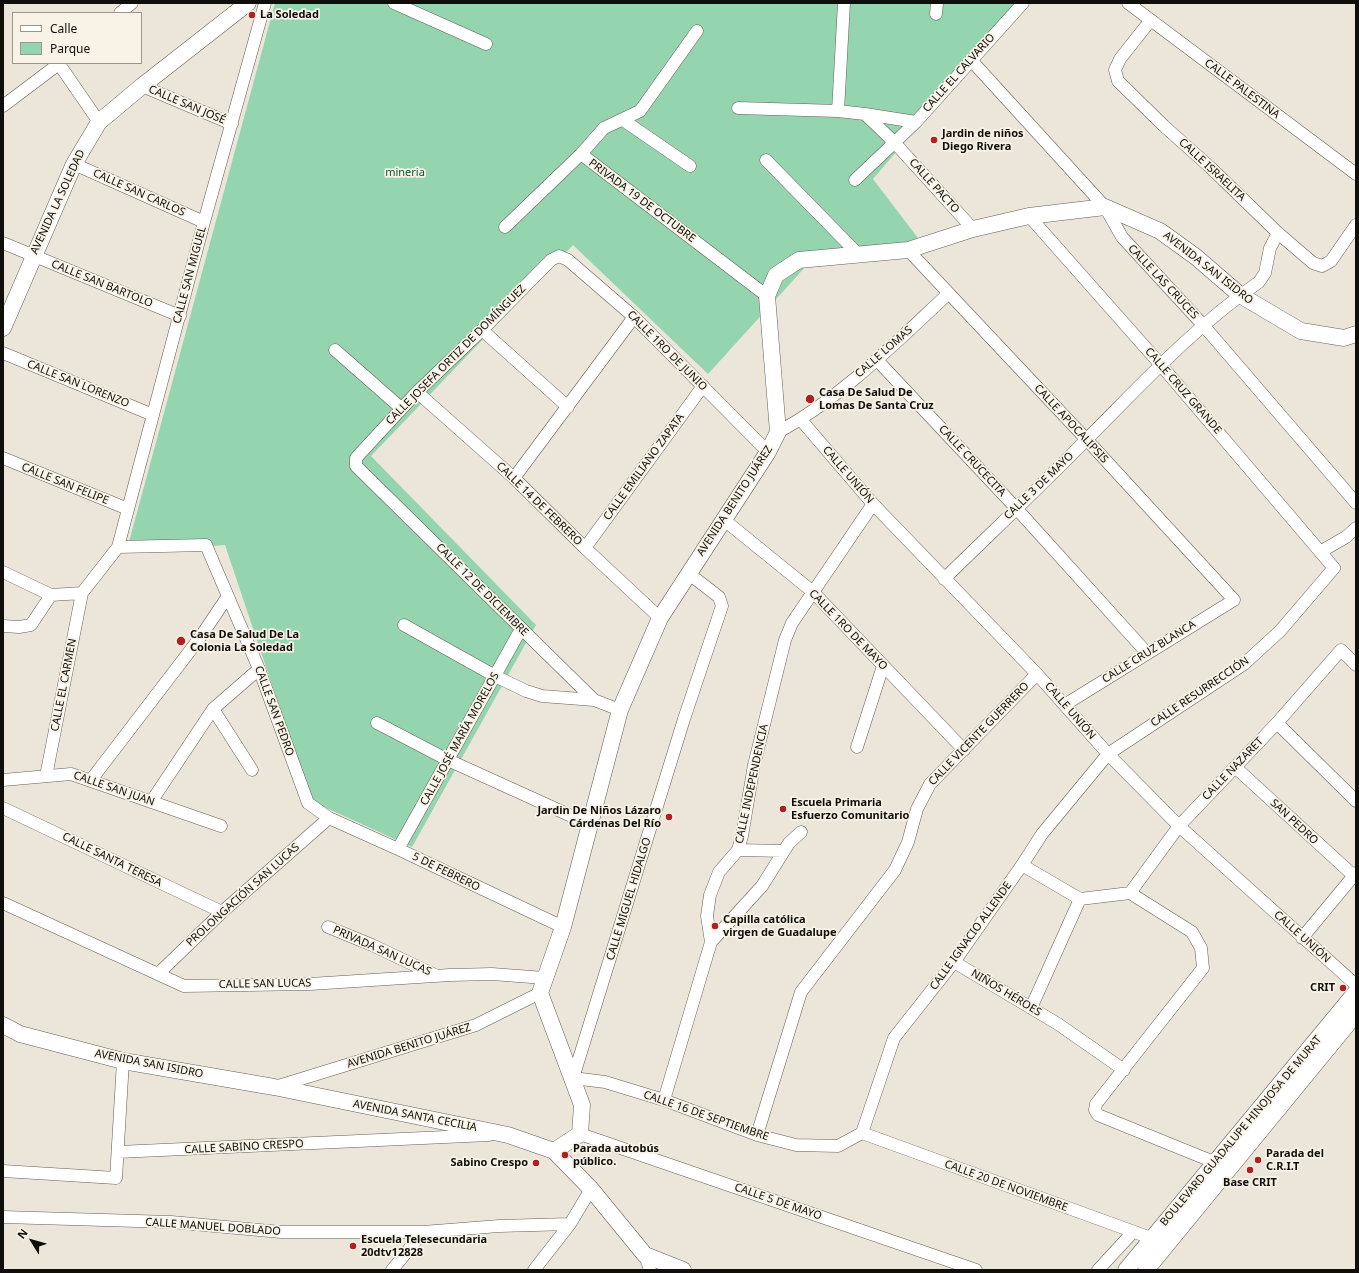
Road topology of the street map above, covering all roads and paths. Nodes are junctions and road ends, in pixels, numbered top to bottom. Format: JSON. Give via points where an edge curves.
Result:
{"nodes":[{"id":1,"x":132,"y":3,"type":"edge"},
{"id":2,"x":265,"y":3,"type":"edge"},
{"id":3,"x":394,"y":3,"type":"edge"},
{"id":4,"x":844,"y":3,"type":"edge"},
{"id":5,"x":1023,"y":3,"type":"edge"},
{"id":6,"x":1128,"y":3,"type":"edge"},
{"id":7,"x":246,"y":4,"type":"edge"},
{"id":8,"x":121,"y":12,"type":"edge"},
{"id":9,"x":1150,"y":21,"type":"junction"},
{"id":10,"x":697,"y":31,"type":"dead end"},
{"id":11,"x":486,"y":44,"type":"dead end"},
{"id":12,"x":971,"y":60,"type":"junction"},
{"id":13,"x":59,"y":64,"type":"edge"},
{"id":14,"x":61,"y":64,"type":"edge"},
{"id":15,"x":142,"y":86,"type":"junction"},
{"id":16,"x":3,"y":106,"type":"edge"},
{"id":17,"x":738,"y":108,"type":"dead end"},
{"id":18,"x":838,"y":111,"type":"junction"},
{"id":19,"x":864,"y":114,"type":"junction"},
{"id":20,"x":623,"y":120,"type":"junction"},
{"id":21,"x":99,"y":122,"type":"junction"},
{"id":22,"x":916,"y":122,"type":"junction"},
{"id":23,"x":232,"y":124,"type":"junction"},
{"id":24,"x":894,"y":142,"type":"junction"},
{"id":25,"x":581,"y":154,"type":"junction"},
{"id":26,"x":766,"y":160,"type":"dead end"},
{"id":27,"x":74,"y":164,"type":"junction"},
{"id":28,"x":690,"y":166,"type":"dead end"},
{"id":29,"x":1356,"y":174,"type":"edge"},
{"id":30,"x":855,"y":180,"type":"dead end"},
{"id":31,"x":1105,"y":207,"type":"junction"},
{"id":32,"x":1029,"y":216,"type":"junction"},
{"id":33,"x":204,"y":222,"type":"junction"},
{"id":34,"x":1356,"y":225,"type":"edge"},
{"id":35,"x":505,"y":227,"type":"dead end"},
{"id":36,"x":973,"y":229,"type":"junction"},
{"id":37,"x":1278,"y":233,"type":"junction"},
{"id":38,"x":3,"y":243,"type":"edge"},
{"id":39,"x":908,"y":250,"type":"junction"},
{"id":40,"x":858,"y":254,"type":"junction"},
{"id":41,"x":33,"y":255,"type":"junction"},
{"id":42,"x":559,"y":256,"type":"joint"},
{"id":43,"x":948,"y":294,"type":"junction"},
{"id":44,"x":1240,"y":295,"type":"junction"},
{"id":45,"x":767,"y":296,"type":"junction"},
{"id":46,"x":180,"y":316,"type":"junction"},
{"id":47,"x":634,"y":317,"type":"junction"},
{"id":48,"x":1203,"y":325,"type":"junction"},
{"id":49,"x":3,"y":328,"type":"edge"},
{"id":50,"x":482,"y":330,"type":"junction"},
{"id":51,"x":1356,"y":334,"type":"edge"},
{"id":52,"x":335,"y":350,"type":"dead end"},
{"id":53,"x":3,"y":353,"type":"edge"},
{"id":54,"x":877,"y":360,"type":"junction"},
{"id":55,"x":1160,"y":364,"type":"junction"},
{"id":56,"x":703,"y":386,"type":"junction"},
{"id":57,"x":417,"y":392,"type":"junction"},
{"id":58,"x":401,"y":408,"type":"junction"},
{"id":59,"x":568,"y":408,"type":"junction"},
{"id":60,"x":153,"y":415,"type":"junction"},
{"id":61,"x":801,"y":420,"type":"junction"},
{"id":62,"x":778,"y":432,"type":"junction"},
{"id":63,"x":1087,"y":440,"type":"junction"},
{"id":64,"x":768,"y":452,"type":"junction"},
{"id":65,"x":3,"y":458,"type":"edge"},
{"id":66,"x":356,"y":458,"type":"joint"},
{"id":67,"x":514,"y":478,"type":"junction"},
{"id":68,"x":1356,"y":503,"type":"edge"},
{"id":69,"x":872,"y":504,"type":"junction"},
{"id":70,"x":1016,"y":508,"type":"junction"},
{"id":71,"x":128,"y":509,"type":"junction"},
{"id":72,"x":723,"y":520,"type":"junction"},
{"id":73,"x":1356,"y":528,"type":"edge"},
{"id":74,"x":118,"y":547,"type":"junction"},
{"id":75,"x":585,"y":548,"type":"junction"},
{"id":76,"x":1320,"y":552,"type":"junction"},
{"id":77,"x":1334,"y":568,"type":"joint"},
{"id":78,"x":3,"y":572,"type":"edge"},
{"id":79,"x":688,"y":573,"type":"junction"},
{"id":80,"x":944,"y":578,"type":"junction"},
{"id":81,"x":813,"y":592,"type":"junction"},
{"id":82,"x":82,"y":593,"type":"junction"},
{"id":83,"x":51,"y":595,"type":"junction"},
{"id":84,"x":228,"y":596,"type":"junction"},
{"id":85,"x":1234,"y":600,"type":"joint"},
{"id":86,"x":660,"y":618,"type":"junction"},
{"id":87,"x":404,"y":625,"type":"dead end"},
{"id":88,"x":3,"y":626,"type":"edge"},
{"id":89,"x":521,"y":629,"type":"junction"},
{"id":90,"x":1147,"y":653,"type":"junction"},
{"id":91,"x":1356,"y":665,"type":"edge"},
{"id":92,"x":883,"y":666,"type":"junction"},
{"id":93,"x":260,"y":669,"type":"junction"},
{"id":94,"x":1037,"y":674,"type":"junction"},
{"id":95,"x":495,"y":676,"type":"junction"},
{"id":96,"x":594,"y":700,"type":"junction"},
{"id":97,"x":1066,"y":704,"type":"junction"},
{"id":98,"x":213,"y":708,"type":"junction"},
{"id":99,"x":620,"y":710,"type":"junction"},
{"id":100,"x":377,"y":723,"type":"dead end"},
{"id":101,"x":1277,"y":724,"type":"junction"},
{"id":102,"x":857,"y":747,"type":"dead end"},
{"id":103,"x":964,"y":750,"type":"junction"},
{"id":104,"x":1108,"y":754,"type":"junction"},
{"id":105,"x":448,"y":760,"type":"junction"},
{"id":106,"x":1235,"y":767,"type":"junction"},
{"id":107,"x":252,"y":770,"type":"dead end"},
{"id":108,"x":46,"y":776,"type":"junction"},
{"id":109,"x":3,"y":780,"type":"edge"},
{"id":110,"x":91,"y":780,"type":"junction"},
{"id":111,"x":1356,"y":801,"type":"edge"},
{"id":112,"x":151,"y":802,"type":"junction"},
{"id":113,"x":3,"y":808,"type":"edge"},
{"id":114,"x":329,"y":818,"type":"junction"},
{"id":115,"x":589,"y":824,"type":"junction"},
{"id":116,"x":221,"y":826,"type":"dead end"},
{"id":117,"x":1179,"y":826,"type":"junction"},
{"id":118,"x":801,"y":832,"type":"dead end"},
{"id":119,"x":398,"y":849,"type":"junction"},
{"id":120,"x":738,"y":850,"type":"junction"},
{"id":121,"x":784,"y":851,"type":"junction"},
{"id":122,"x":1022,"y":865,"type":"junction"},
{"id":123,"x":1355,"y":875,"type":"edge"},
{"id":124,"x":1130,"y":893,"type":"junction"},
{"id":125,"x":1080,"y":899,"type":"junction"},
{"id":126,"x":3,"y":903,"type":"edge"},
{"id":127,"x":222,"y":912,"type":"junction"},
{"id":128,"x":328,"y":927,"type":"dead end"},
{"id":129,"x":563,"y":928,"type":"junction"},
{"id":130,"x":1302,"y":938,"type":"junction"},
{"id":131,"x":711,"y":942,"type":"junction"},
{"id":132,"x":954,"y":962,"type":"junction"},
{"id":133,"x":158,"y":973,"type":"junction"},
{"id":134,"x":436,"y":976,"type":"junction"},
{"id":135,"x":1356,"y":985,"type":"edge"},
{"id":136,"x":543,"y":986,"type":"junction"},
{"id":137,"x":1356,"y":992,"type":"edge"},
{"id":138,"x":1031,"y":1008,"type":"junction"},
{"id":139,"x":1356,"y":1014,"type":"edge"},
{"id":140,"x":3,"y":1025,"type":"edge"},
{"id":141,"x":123,"y":1061,"type":"junction"},
{"id":142,"x":1124,"y":1070,"type":"junction"},
{"id":143,"x":573,"y":1078,"type":"junction"},
{"id":144,"x":274,"y":1087,"type":"junction"},
{"id":145,"x":664,"y":1100,"type":"junction"},
{"id":146,"x":862,"y":1133,"type":"junction"},
{"id":147,"x":580,"y":1134,"type":"junction"},
{"id":148,"x":508,"y":1135,"type":"junction"},
{"id":149,"x":757,"y":1135,"type":"junction"},
{"id":150,"x":554,"y":1151,"type":"junction"},
{"id":151,"x":118,"y":1152,"type":"junction"},
{"id":152,"x":1214,"y":1162,"type":"junction"},
{"id":153,"x":3,"y":1171,"type":"edge"},
{"id":154,"x":591,"y":1189,"type":"junction"},
{"id":155,"x":3,"y":1217,"type":"edge"},
{"id":156,"x":570,"y":1224,"type":"junction"},
{"id":157,"x":423,"y":1232,"type":"junction"},
{"id":158,"x":1133,"y":1232,"type":"junction"},
{"id":159,"x":1151,"y":1238,"type":"junction"},
{"id":160,"x":647,"y":1263,"type":"edge"},
{"id":161,"x":392,"y":1270,"type":"edge"},
{"id":162,"x":534,"y":1270,"type":"edge"},
{"id":163,"x":683,"y":1270,"type":"edge"},
{"id":164,"x":976,"y":1270,"type":"edge"},
{"id":165,"x":1098,"y":1270,"type":"edge"},
{"id":166,"x":1126,"y":1270,"type":"edge"},
{"id":167,"x":1146,"y":1270,"type":"edge"}],
"edges":[{"from":1,"to":8,"type":"street"},
{"from":2,"to":23,"type":"street","name":"CALLE SAN MIGUEL"},
{"from":3,"to":11,"type":"street"},
{"from":4,"to":18,"type":"street"},
{"from":5,"to":12,"type":"street","name":"CALLE EL CALVARIO"},
{"from":6,"to":9,"type":"street","name":"CALLE PALESTINA"},
{"from":7,"to":15,"type":"street","name":"AVENIDA LA SOLEDAD"},
{"from":9,"to":29,"type":"street","name":"CALLE PALESTINA"},
{"from":9,"to":37,"type":"street","name":"CALLE ISRAELITA","via":[[1120,59],[1115,70],[1118,80]]},
{"from":10,"to":20,"type":"street","via":[[640,111]]},
{"from":12,"to":22,"type":"street","name":"CALLE EL CALVARIO"},
{"from":12,"to":31,"type":"street","name":"CALLE LAS CRUCES"},
{"from":13,"to":16,"type":"street"},
{"from":14,"to":21,"type":"street"},
{"from":15,"to":21,"type":"street","name":"AVENIDA LA SOLEDAD"},
{"from":15,"to":23,"type":"street","name":"CALLE SAN JOSÉ"},
{"from":17,"to":18,"type":"street"},
{"from":18,"to":19,"type":"street"},
{"from":19,"to":22,"type":"street"},
{"from":19,"to":24,"type":"street","name":"CALLE PACTO"},
{"from":20,"to":25,"type":"street","via":[[604,128]]},
{"from":20,"to":28,"type":"street"},
{"from":21,"to":27,"type":"street","name":"AVENIDA LA SOLEDAD"},
{"from":22,"to":24,"type":"street","name":"CALLE EL CALVARIO"},
{"from":23,"to":33,"type":"street","name":"CALLE SAN MIGUEL"},
{"from":24,"to":30,"type":"street","name":"CALLE EL CALVARIO"},
{"from":24,"to":36,"type":"street","name":"CALLE PACTO"},
{"from":25,"to":35,"type":"street","name":"PRIVADA 19 DE OCTUBRE"},
{"from":25,"to":45,"type":"street","name":"PRIVADA 19 DE OCTUBRE"},
{"from":26,"to":40,"type":"street"},
{"from":27,"to":33,"type":"street","name":"CALLE SAN CARLOS"},
{"from":27,"to":41,"type":"street","name":"AVENIDA LA SOLEDAD"},
{"from":31,"to":32,"type":"street"},
{"from":31,"to":44,"type":"street","name":"AVENIDA SAN ISIDRO","via":[[1160,231],[1196,256]]},
{"from":31,"to":48,"type":"street","name":"CALLE LAS CRUCES","via":[[1122,237]]},
{"from":32,"to":36,"type":"street"},
{"from":32,"to":55,"type":"street","name":"CALLE CRUZ GRANDE"},
{"from":33,"to":46,"type":"street","name":"CALLE SAN MIGUEL"},
{"from":34,"to":37,"type":"street","name":"CALLE ISRAELITA","via":[[1330,261],[1322,266],[1314,263]]},
{"from":36,"to":39,"type":"street"},
{"from":37,"to":44,"type":"street","name":"CALLE 3 DE MAYO","via":[[1270,248],[1265,273],[1259,282]]},
{"from":38,"to":41,"type":"street","name":"CALLE SAN BARTOLO"},
{"from":39,"to":40,"type":"street"},
{"from":39,"to":43,"type":"street","name":"CALLE APOCALIPSIS"},
{"from":40,"to":45,"type":"street","via":[[799,260],[776,275]]},
{"from":41,"to":46,"type":"street","name":"CALLE SAN BARTOLO"},
{"from":41,"to":49,"type":"street","name":"AVENIDA LA SOLEDAD"},
{"from":42,"to":47,"type":"street","name":"CALLE 1RO DE JUNIO","via":[[568,260]]},
{"from":42,"to":50,"type":"street","name":"CALLE JOSEFA ORTIZ DE DOMÍNGUEZ","via":[[551,260]]},
{"from":43,"to":54,"type":"street","name":"CALLE LOMAS"},
{"from":43,"to":63,"type":"street","name":"CALLE APOCALIPSIS"},
{"from":44,"to":48,"type":"street","name":"CALLE 3 DE MAYO"},
{"from":44,"to":51,"type":"street","name":"AVENIDA SAN ISIDRO","via":[[1301,331],[1344,338]]},
{"from":45,"to":62,"type":"street"},
{"from":46,"to":60,"type":"street","name":"CALLE SAN MIGUEL"},
{"from":47,"to":56,"type":"street","name":"CALLE 1RO DE JUNIO"},
{"from":47,"to":59,"type":"street"},
{"from":48,"to":55,"type":"street","name":"CALLE 3 DE MAYO"},
{"from":48,"to":68,"type":"street","name":"CALLE LAS CRUCES"},
{"from":50,"to":57,"type":"street","name":"CALLE JOSEFA ORTIZ DE DOMÍNGUEZ"},
{"from":50,"to":59,"type":"street"},
{"from":52,"to":58,"type":"street"},
{"from":53,"to":60,"type":"street","name":"CALLE SAN LORENZO"},
{"from":54,"to":61,"type":"street","name":"CALLE LOMAS"},
{"from":54,"to":70,"type":"street","name":"CALLE CRUCECITA"},
{"from":55,"to":63,"type":"street","name":"CALLE 3 DE MAYO"},
{"from":55,"to":76,"type":"street","name":"CALLE CRUZ GRANDE"},
{"from":56,"to":64,"type":"street","name":"CALLE 1RO DE JUNIO"},
{"from":56,"to":75,"type":"street","name":"CALLE EMILIANO ZAPATA"},
{"from":57,"to":58,"type":"street","name":"CALLE JOSEFA ORTIZ DE DOMÍNGUEZ"},
{"from":57,"to":67,"type":"street","name":"CALLE 14 DE FEBRERO"},
{"from":58,"to":66,"type":"street","name":"CALLE JOSEFA ORTIZ DE DOMÍNGUEZ"},
{"from":59,"to":67,"type":"street"},
{"from":60,"to":71,"type":"street","name":"CALLE SAN MIGUEL"},
{"from":61,"to":62,"type":"street","name":"CALLE LOMAS"},
{"from":61,"to":69,"type":"street","name":"CALLE UNIÓN"},
{"from":62,"to":64,"type":"street","name":"AVENIDA BENITO JUÁREZ"},
{"from":63,"to":70,"type":"street","name":"CALLE 3 DE MAYO"},
{"from":63,"to":85,"type":"street","name":"CALLE APOCALIPSIS"},
{"from":64,"to":72,"type":"street","name":"AVENIDA BENITO JUÁREZ"},
{"from":65,"to":71,"type":"street","name":"CALLE SAN FELIPE"},
{"from":66,"to":89,"type":"street","name":"CALLE 12 DE DICIEMBRE","via":[[356,466]]},
{"from":67,"to":75,"type":"street","name":"CALLE 14 DE FEBRERO"},
{"from":69,"to":80,"type":"street","name":"CALLE UNIÓN"},
{"from":69,"to":81,"type":"street","name":"CALLE INDEPENDENCIA"},
{"from":70,"to":80,"type":"street","name":"CALLE 3 DE MAYO"},
{"from":70,"to":90,"type":"street","name":"CALLE CRUCECITA"},
{"from":71,"to":74,"type":"street","name":"CALLE SAN MIGUEL"},
{"from":72,"to":79,"type":"street","name":"AVENIDA BENITO JUÁREZ"},
{"from":72,"to":81,"type":"street","name":"CALLE 1RO DE MAYO"},
{"from":73,"to":76,"type":"street"},
{"from":74,"to":82,"type":"street"},
{"from":74,"to":84,"type":"street","name":"CALLE SAN PEDRO","via":[[206,545]]},
{"from":75,"to":86,"type":"street","name":"CALLE 14 DE FEBRERO"},
{"from":76,"to":77,"type":"street","name":"CALLE CRUZ GRANDE"},
{"from":77,"to":104,"type":"street","name":"CALLE RESURRECCIÓN","via":[[1280,631],[1244,664]]},
{"from":78,"to":83,"type":"street"},
{"from":79,"to":86,"type":"street","name":"AVENIDA BENITO JUÁREZ"},
{"from":79,"to":143,"type":"street","name":"CALLE MIGUEL HIDALGO","via":[[719,597],[722,606],[682,726]]},
{"from":80,"to":94,"type":"street","name":"CALLE UNIÓN"},
{"from":81,"to":92,"type":"street","name":"CALLE 1RO DE MAYO"},
{"from":81,"to":120,"type":"street","name":"CALLE INDEPENDENCIA","via":[[792,623],[785,640],[754,765]]},
{"from":82,"to":83,"type":"street"},
{"from":82,"to":108,"type":"street","name":"CALLE EL CARMEN"},
{"from":83,"to":88,"type":"street","via":[[31,625]]},
{"from":84,"to":93,"type":"street","name":"CALLE SAN PEDRO"},
{"from":84,"to":110,"type":"street","via":[[198,640]]},
{"from":85,"to":90,"type":"street","name":"CALLE CRUZ BLANCA"},
{"from":86,"to":99,"type":"street","name":"AVENIDA BENITO JUÁREZ"},
{"from":87,"to":95,"type":"street"},
{"from":89,"to":95,"type":"street","name":"CALLE JOSÉ MARÍA MORELOS"},
{"from":89,"to":96,"type":"street","name":"CALLE 12 DE DICIEMBRE"},
{"from":90,"to":97,"type":"street","name":"CALLE CRUZ BLANCA"},
{"from":91,"to":101,"type":"street","name":"CALLE NAZARET","via":[[1341,650]]},
{"from":92,"to":102,"type":"street"},
{"from":92,"to":103,"type":"street","name":"CALLE 1RO DE MAYO"},
{"from":93,"to":98,"type":"street"},
{"from":93,"to":114,"type":"street","name":"CALLE SAN PEDRO","via":[[308,803]]},
{"from":94,"to":97,"type":"street","name":"CALLE UNIÓN"},
{"from":94,"to":103,"type":"street","name":"CALLE VICENTE GUERRERO"},
{"from":95,"to":96,"type":"street","via":[[542,696]]},
{"from":95,"to":105,"type":"street","name":"CALLE JOSÉ MARÍA MORELOS"},
{"from":96,"to":99,"type":"street","name":"CALLE 12 DE DICIEMBRE"},
{"from":97,"to":104,"type":"street","name":"CALLE UNIÓN"},
{"from":98,"to":107,"type":"street"},
{"from":98,"to":112,"type":"street"},
{"from":99,"to":115,"type":"street","name":"AVENIDA BENITO JUÁREZ"},
{"from":100,"to":105,"type":"street"},
{"from":101,"to":106,"type":"street","name":"CALLE NAZARET"},
{"from":101,"to":111,"type":"street"},
{"from":103,"to":149,"type":"street","name":"CALLE VICENTE GUERRERO","via":[[930,784],[917,809],[908,842],[895,870],[801,992]]},
{"from":104,"to":117,"type":"street","name":"CALLE UNIÓN"},
{"from":104,"to":122,"type":"street","name":"CALLE IGNACIO ALLENDE","via":[[1042,834]]},
{"from":105,"to":115,"type":"street"},
{"from":105,"to":119,"type":"street","name":"CALLE JOSÉ MARÍA MORELOS"},
{"from":106,"to":117,"type":"street","name":"CALLE NAZARET"},
{"from":106,"to":123,"type":"street","name":"SAN PEDRO"},
{"from":108,"to":109,"type":"street","name":"CALLE SAN JUAN"},
{"from":108,"to":110,"type":"street","name":"CALLE SAN JUAN","via":[[71,774]]},
{"from":110,"to":112,"type":"street","name":"CALLE SAN JUAN"},
{"from":112,"to":116,"type":"street","name":"CALLE SAN JUAN"},
{"from":113,"to":127,"type":"street","name":"CALLE SANTA TERESA"},
{"from":114,"to":119,"type":"street","name":"5 DE FEBRERO"},
{"from":114,"to":127,"type":"street","name":"PROLONGACIÓN SAN LUCAS"},
{"from":115,"to":129,"type":"street","name":"AVENIDA BENITO JUÁREZ"},
{"from":117,"to":124,"type":"street","name":"CALLE NAZARET"},
{"from":117,"to":130,"type":"street","name":"CALLE UNIÓN"},
{"from":118,"to":121,"type":"street"},
{"from":119,"to":129,"type":"street","name":"5 DE FEBRERO"},
{"from":120,"to":121,"type":"street"},
{"from":120,"to":131,"type":"street","name":"CALLE INDEPENDENCIA","via":[[719,872],[710,895],[707,916]]},
{"from":121,"to":131,"type":"street","via":[[762,886]]},
{"from":122,"to":125,"type":"street"},
{"from":122,"to":132,"type":"street","name":"CALLE IGNACIO ALLENDE"},
{"from":123,"to":130,"type":"street"},
{"from":124,"to":125,"type":"street"},
{"from":124,"to":142,"type":"street","via":[[1192,932],[1201,948],[1203,968]]},
{"from":125,"to":138,"type":"street"},
{"from":126,"to":133,"type":"street","name":"CALLE SAN LUCAS"},
{"from":127,"to":133,"type":"street","name":"PROLONGACIÓN SAN LUCAS"},
{"from":128,"to":134,"type":"street","name":"PRIVADA SAN LUCAS"},
{"from":129,"to":136,"type":"street","name":"AVENIDA BENITO JUÁREZ"},
{"from":130,"to":135,"type":"street","name":"CALLE UNIÓN"},
{"from":131,"to":145,"type":"street","name":"CALLE INDEPENDENCIA"},
{"from":132,"to":138,"type":"street","name":"NIÑOS HÉROES"},
{"from":132,"to":146,"type":"street","name":"CALLE IGNACIO ALLENDE","via":[[894,1038]]},
{"from":133,"to":134,"type":"street","name":"CALLE SAN LUCAS","via":[[184,986],[310,984]]},
{"from":134,"to":136,"type":"street","name":"CALLE SAN LUCAS","via":[[492,974]]},
{"from":136,"to":143,"type":"street"},
{"from":136,"to":144,"type":"street","name":"AVENIDA BENITO JUÁREZ","via":[[476,1026]]},
{"from":137,"to":152,"type":"street","name":"BOULEVARD GUADALUPE HINOJOSA DE MURAT"},
{"from":138,"to":142,"type":"street","name":"NIÑOS HÉROES"},
{"from":139,"to":167,"type":"street","name":"BOULEVARD GUADALUPE HINOJOSA DE MURAT"},
{"from":140,"to":141,"type":"street","name":"AVENIDA SAN ISIDRO","via":[[20,1034]]},
{"from":141,"to":144,"type":"street","name":"AVENIDA SAN ISIDRO"},
{"from":141,"to":151,"type":"street"},
{"from":142,"to":152,"type":"street","via":[[1096,1104],[1094,1110],[1098,1115]]},
{"from":143,"to":145,"type":"street","name":"CALLE 16 DE SEPTIEMBRE","via":[[605,1082]]},
{"from":143,"to":147,"type":"street","via":[[582,1105]]},
{"from":144,"to":148,"type":"street","name":"AVENIDA SANTA CECILIA"},
{"from":145,"to":149,"type":"street","name":"CALLE 16 DE SEPTIEMBRE"},
{"from":146,"to":149,"type":"street","name":"CALLE 16 DE SEPTIEMBRE","via":[[838,1146],[796,1145]]},
{"from":146,"to":158,"type":"street","name":"CALLE 20 DE NOVIEMBRE"},
{"from":147,"to":150,"type":"street"},
{"from":147,"to":164,"type":"street","name":"CALLE 5 DE MAYO"},
{"from":148,"to":150,"type":"street","name":"AVENIDA SANTA CECILIA"},
{"from":148,"to":151,"type":"street","name":"CALLE SABINO CRESPO"},
{"from":150,"to":154,"type":"street"},
{"from":151,"to":153,"type":"street","via":[[116,1178]]},
{"from":152,"to":159,"type":"street","name":"BOULEVARD GUADALUPE HINOJOSA DE MURAT"},
{"from":154,"to":156,"type":"street"},
{"from":154,"to":160,"type":"street"},
{"from":155,"to":157,"type":"street","name":"CALLE MANUEL DOBLADO","via":[[171,1222],[281,1232]]},
{"from":156,"to":157,"type":"street","name":"CALLE MANUEL DOBLADO"},
{"from":156,"to":162,"type":"street"},
{"from":157,"to":161,"type":"street"},
{"from":158,"to":159,"type":"street","name":"CALLE 20 DE NOVIEMBRE"},
{"from":158,"to":165,"type":"street"},
{"from":159,"to":166,"type":"street","name":"BOULEVARD GUADALUPE HINOJOSA DE MURAT"},
{"from":160,"to":163,"type":"street"}]}
